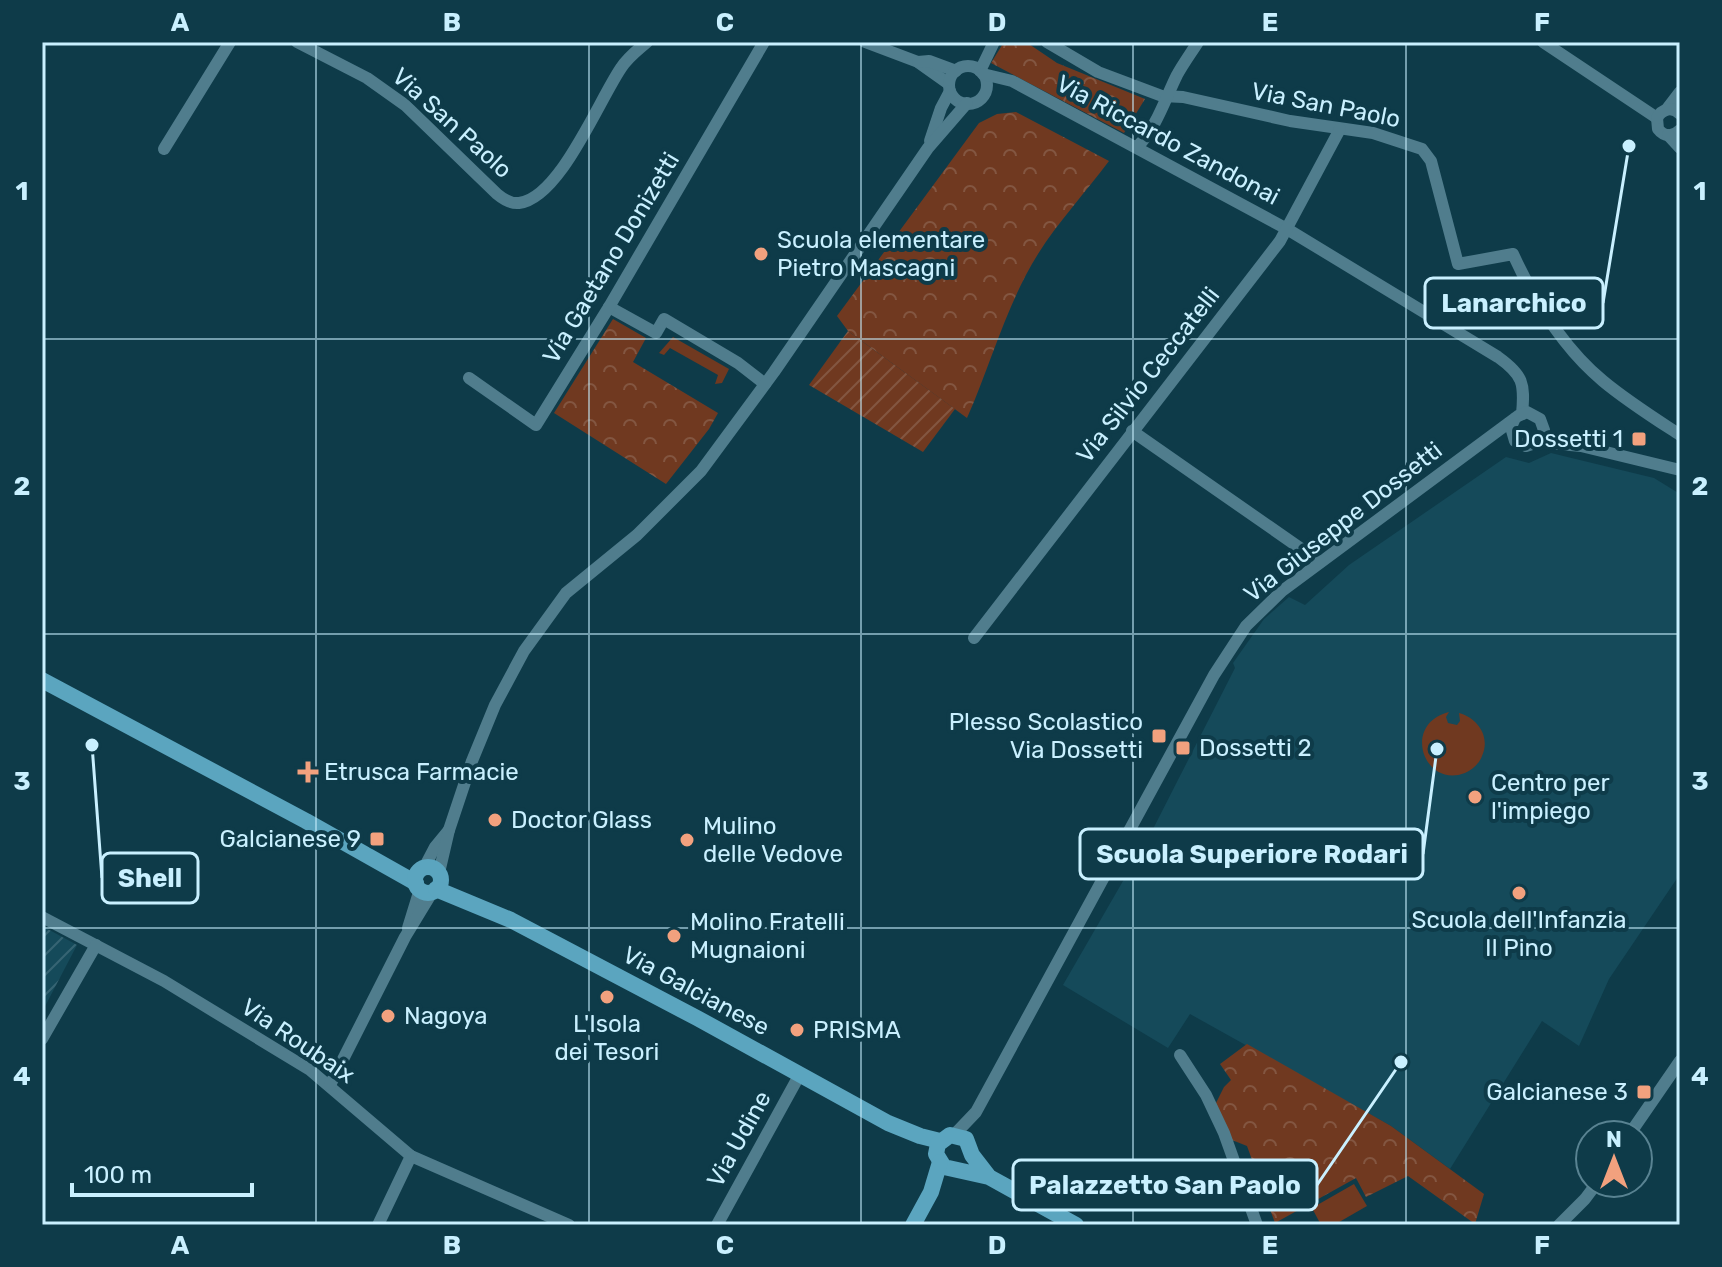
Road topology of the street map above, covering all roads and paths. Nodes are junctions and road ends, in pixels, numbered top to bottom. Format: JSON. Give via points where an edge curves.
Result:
{"nodes":[{"id":1,"x":230,"y":42,"type":"edge"},
{"id":2,"x":297,"y":42,"type":"edge"},
{"id":3,"x":626,"y":42,"type":"edge"},
{"id":4,"x":647,"y":42,"type":"edge"},
{"id":5,"x":764,"y":42,"type":"edge"},
{"id":6,"x":865,"y":42,"type":"edge"},
{"id":7,"x":994,"y":42,"type":"edge"},
{"id":8,"x":1047,"y":42,"type":"edge"},
{"id":9,"x":1198,"y":42,"type":"edge"},
{"id":10,"x":1543,"y":42,"type":"edge"},
{"id":11,"x":630,"y":56,"type":"junction"},
{"id":12,"x":918,"y":62,"type":"junction"},
{"id":13,"x":956,"y":71,"type":"junction"},
{"id":14,"x":982,"y":72,"type":"junction"},
{"id":15,"x":950,"y":88,"type":"junction"},
{"id":16,"x":986,"y":90,"type":"junction"},
{"id":17,"x":1027,"y":90,"type":"junction"},
{"id":18,"x":1680,"y":92,"type":"edge"},
{"id":19,"x":1169,"y":97,"type":"junction"},
{"id":20,"x":967,"y":103,"type":"junction"},
{"id":21,"x":1674,"y":112,"type":"edge"},
{"id":22,"x":1657,"y":118,"type":"junction"},
{"id":23,"x":1340,"y":129,"type":"junction"},
{"id":24,"x":1674,"y":133,"type":"edge"},
{"id":25,"x":1137,"y":147,"type":"junction"},
{"id":26,"x":928,"y":148,"type":"junction"},
{"id":27,"x":1680,"y":148,"type":"edge"},
{"id":28,"x":164,"y":149,"type":"dead end"},
{"id":29,"x":1287,"y":229,"type":"junction"},
{"id":30,"x":609,"y":307,"type":"junction"},
{"id":31,"x":469,"y":378,"type":"dead end"},
{"id":32,"x":765,"y":384,"type":"junction"},
{"id":33,"x":1518,"y":416,"type":"junction"},
{"id":34,"x":1132,"y":431,"type":"junction"},
{"id":35,"x":1680,"y":435,"type":"edge"},
{"id":36,"x":1541,"y":436,"type":"junction"},
{"id":37,"x":1490,"y":438,"type":"junction"},
{"id":38,"x":1515,"y":440,"type":"junction"},
{"id":39,"x":1680,"y":470,"type":"edge"},
{"id":40,"x":1320,"y":562,"type":"junction"},
{"id":41,"x":974,"y":638,"type":"dead end"},
{"id":42,"x":43,"y":684,"type":"edge"},
{"id":43,"x":429,"y":880,"type":"junction"},
{"id":44,"x":42,"y":917,"type":"edge"},
{"id":45,"x":96,"y":945,"type":"junction"},
{"id":46,"x":42,"y":1039,"type":"edge"},
{"id":47,"x":1180,"y":1055,"type":"dead end"},
{"id":48,"x":1680,"y":1061,"type":"edge"},
{"id":49,"x":800,"y":1074,"type":"junction"},
{"id":50,"x":330,"y":1085,"type":"junction"},
{"id":51,"x":976,"y":1112,"type":"junction"},
{"id":52,"x":1640,"y":1119,"type":"edge"},
{"id":53,"x":971,"y":1149,"type":"junction"},
{"id":54,"x":948,"y":1155,"type":"junction"},
{"id":55,"x":411,"y":1156,"type":"junction"},
{"id":56,"x":989,"y":1177,"type":"junction"},
{"id":57,"x":1585,"y":1199,"type":"edge"},
{"id":58,"x":378,"y":1225,"type":"edge"},
{"id":59,"x":569,"y":1225,"type":"edge"},
{"id":60,"x":717,"y":1225,"type":"edge"},
{"id":61,"x":913,"y":1225,"type":"edge"},
{"id":62,"x":1076,"y":1225,"type":"edge"},
{"id":63,"x":1257,"y":1225,"type":"edge"},
{"id":64,"x":1559,"y":1225,"type":"edge"}],
"edges":[{"from":1,"to":28,"type":"street"},
{"from":2,"to":11,"type":"street","name":"Via San Paolo","via":[[367,78],[405,105],[497,194],[518,204],[537,195],[564,167]]},
{"from":3,"to":11,"type":"street"},
{"from":4,"to":11,"type":"street","name":"Via San Paolo"},
{"from":5,"to":30,"type":"street","name":"Via Gaetano Donizetti"},
{"from":6,"to":12,"type":"street"},
{"from":7,"to":14,"type":"street"},
{"from":8,"to":19,"type":"street","name":"Via San Paolo","via":[[1098,72]]},
{"from":9,"to":19,"type":"street"},
{"from":10,"to":22,"type":"street"},
{"from":12,"to":13,"type":"street"},
{"from":12,"to":15,"type":"street"},
{"from":13,"to":14,"type":"street","via":[[967,66]]},
{"from":13,"to":15,"type":"street"},
{"from":14,"to":16,"type":"street"},
{"from":14,"to":17,"type":"street","name":"Via Riccardo Zandonai"},
{"from":15,"to":20,"type":"street","via":[[955,98]]},
{"from":15,"to":26,"type":"street"},
{"from":16,"to":17,"type":"street","name":"Via Riccardo Zandonai"},
{"from":16,"to":20,"type":"street","via":[[979,100]]},
{"from":17,"to":25,"type":"street","name":"Via Riccardo Zandonai"},
{"from":18,"to":21,"type":"street"},
{"from":19,"to":23,"type":"street","name":"Via San Paolo"},
{"from":19,"to":25,"type":"street"},
{"from":20,"to":26,"type":"street"},
{"from":21,"to":22,"type":"street","via":[[1660,112]]},
{"from":22,"to":24,"type":"street","via":[[1658,129]]},
{"from":23,"to":29,"type":"street","name":"Via Silvio Ceccatelli"},
{"from":23,"to":35,"type":"street","name":"Via San Paolo","via":[[1373,133],[1426,152],[1458,264],[1513,254],[1529,289],[1572,349],[1600,379]]},
{"from":24,"to":27,"type":"street"},
{"from":25,"to":29,"type":"street","name":"Via Riccardo Zandonai"},
{"from":26,"to":32,"type":"street"},
{"from":29,"to":33,"type":"street","name":"Via Riccardo Zandonai","via":[[1513,368],[1523,386]]},
{"from":29,"to":34,"type":"street","name":"Via Silvio Ceccatelli"},
{"from":30,"to":31,"type":"street","name":"Via Gaetano Donizetti","via":[[536,425]]},
{"from":30,"to":32,"type":"street","via":[[656,333],[664,319]]},
{"from":32,"to":43,"type":"street","via":[[701,471],[637,535],[566,593],[524,651],[491,712]]},
{"from":33,"to":36,"type":"street","via":[[1538,416]]},
{"from":33,"to":37,"type":"street","name":"Via Giuseppe Dossetti"},
{"from":33,"to":38,"type":"street","via":[[1511,427]]},
{"from":34,"to":40,"type":"street"},
{"from":34,"to":41,"type":"street","name":"Via Silvio Ceccatelli"},
{"from":36,"to":38,"type":"street","via":[[1526,446]]},
{"from":36,"to":39,"type":"street"},
{"from":37,"to":38,"type":"street"},
{"from":37,"to":40,"type":"street","name":"Via Giuseppe Dossetti"},
{"from":40,"to":51,"type":"street","name":"Via Giuseppe Dossetti","via":[[1259,612],[1214,675]]},
{"from":42,"to":43,"type":"street","name":"Via Galcianese","via":[[368,855]]},
{"from":43,"to":49,"type":"street","name":"Via Galcianese"},
{"from":43,"to":50,"type":"street"},
{"from":44,"to":45,"type":"street","name":"Via Roubaix"},
{"from":45,"to":46,"type":"street"},
{"from":45,"to":50,"type":"street","name":"Via Roubaix","via":[[164,981]]},
{"from":47,"to":63,"type":"street","via":[[1224,1133]]},
{"from":48,"to":52,"type":"street"},
{"from":49,"to":54,"type":"street","name":"Via Galcianese","via":[[899,1133]]},
{"from":49,"to":60,"type":"street","name":"Via Udine"},
{"from":50,"to":55,"type":"street","name":"Via Roubaix"},
{"from":51,"to":53,"type":"street","name":"Via Giuseppe Dossetti"},
{"from":51,"to":54,"type":"street","name":"Via Giuseppe Dossetti"},
{"from":53,"to":54,"type":"street","name":"Via Galcianese","via":[[966,1139]]},
{"from":53,"to":54,"type":"street","via":[[969,1162]]},
{"from":53,"to":56,"type":"street","name":"Via Galcianese"},
{"from":54,"to":56,"type":"street","name":"Via Galcianese"},
{"from":54,"to":61,"type":"street"},
{"from":55,"to":58,"type":"street"},
{"from":55,"to":59,"type":"street","name":"Via Roubaix"},
{"from":56,"to":62,"type":"street","name":"Via Galcianese"},
{"from":57,"to":64,"type":"street"}]}
